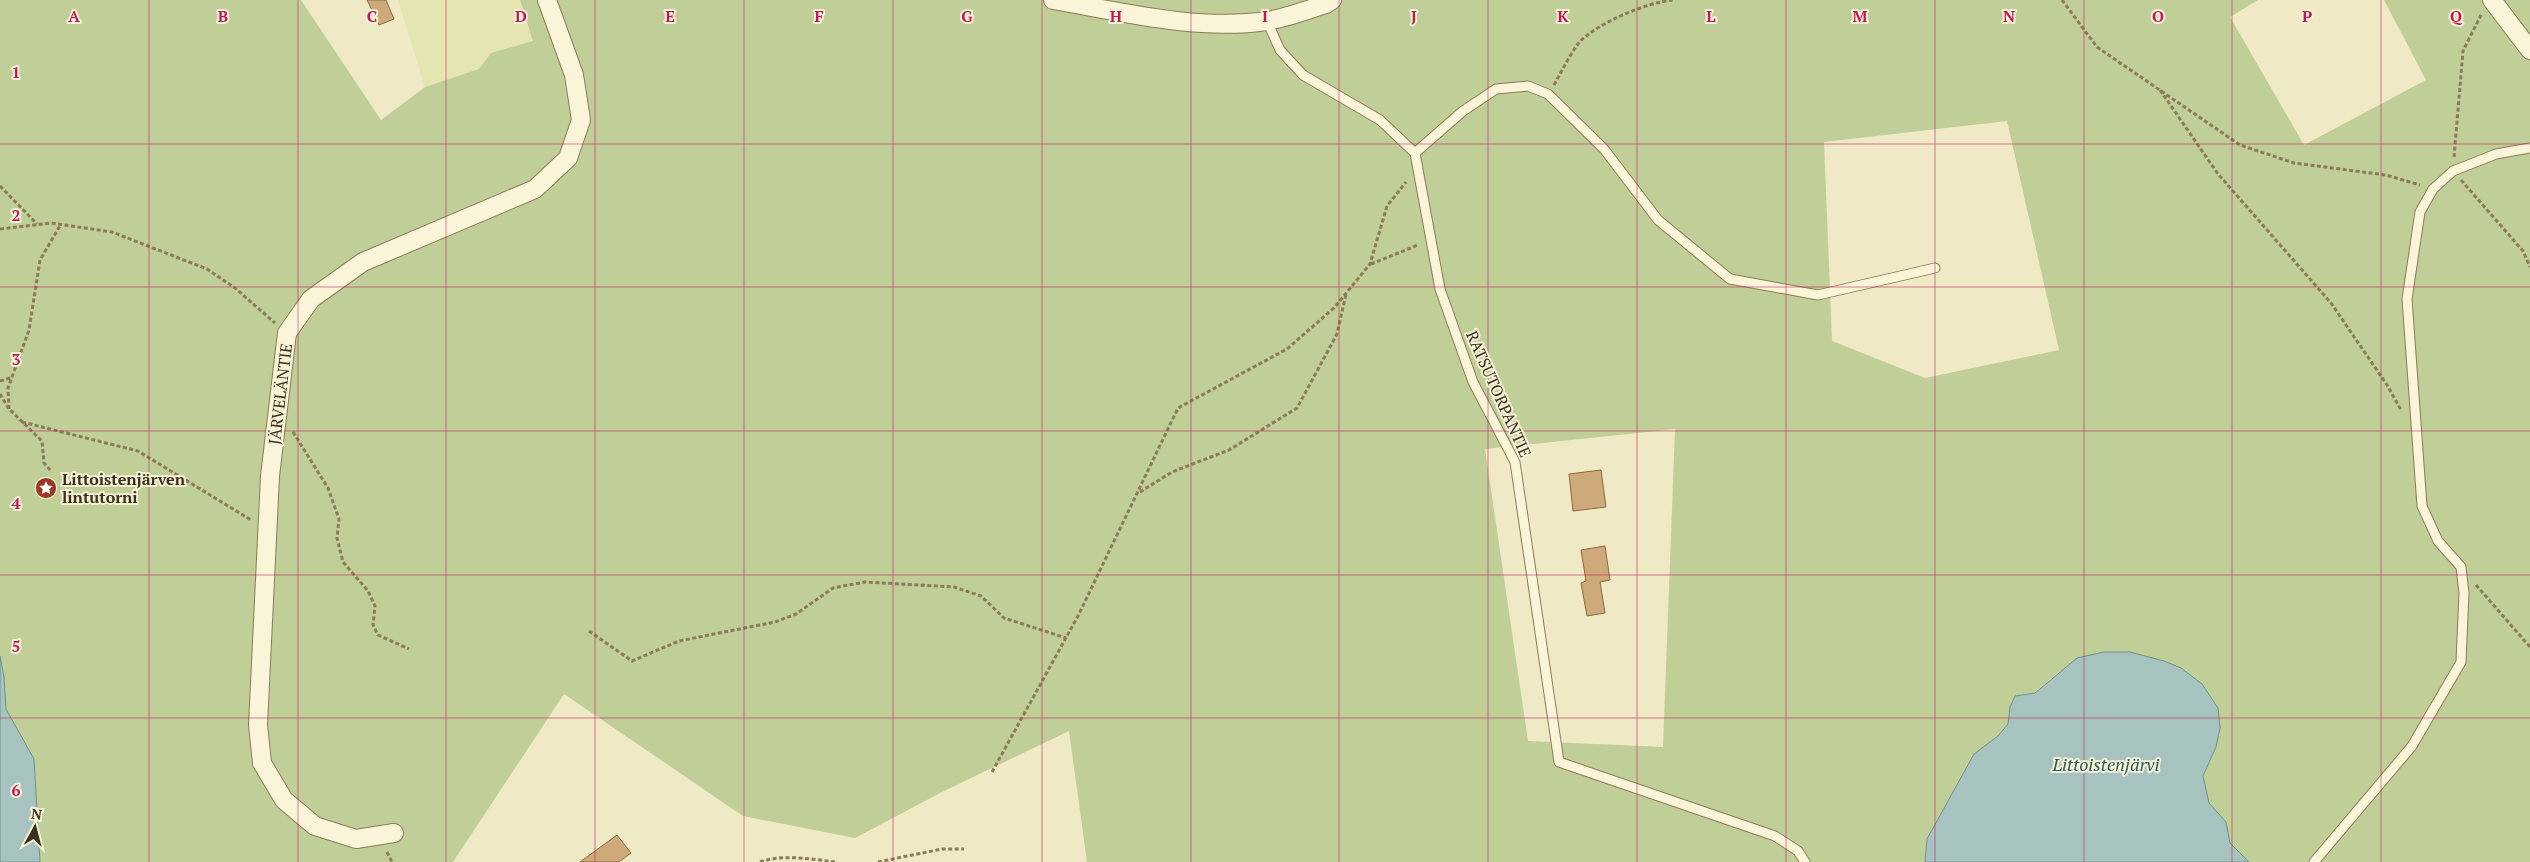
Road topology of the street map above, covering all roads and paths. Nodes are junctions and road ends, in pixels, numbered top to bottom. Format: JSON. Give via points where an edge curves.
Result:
{"nodes":[{"id":1,"x":547,"y":0,"type":"edge"},
{"id":2,"x":1053,"y":0,"type":"edge"},
{"id":3,"x":1332,"y":0,"type":"edge"},
{"id":4,"x":1673,"y":0,"type":"edge"},
{"id":5,"x":2062,"y":0,"type":"edge"},
{"id":6,"x":2487,"y":7,"type":"edge"},
{"id":7,"x":1267,"y":21,"type":"junction"},
{"id":8,"x":2530,"y":50,"type":"edge"},
{"id":9,"x":2160,"y":90,"type":"junction"},
{"id":10,"x":1548,"y":94,"type":"junction"},
{"id":11,"x":2530,"y":148,"type":"edge"},
{"id":12,"x":1415,"y":153,"type":"junction"},
{"id":13,"x":1418,"y":167,"type":"junction"},
{"id":14,"x":2453,"y":171,"type":"junction"},
{"id":15,"x":0,"y":186,"type":"edge"},
{"id":16,"x":2433,"y":189,"type":"junction"},
{"id":17,"x":38,"y":224,"type":"junction"},
{"id":18,"x":61,"y":224,"type":"junction"},
{"id":19,"x":0,"y":229,"type":"edge"},
{"id":20,"x":1432,"y":240,"type":"junction"},
{"id":21,"x":1370,"y":264,"type":"junction"},
{"id":22,"x":2530,"y":267,"type":"edge"},
{"id":23,"x":1935,"y":268,"type":"dead end"},
{"id":24,"x":1347,"y":292,"type":"junction"},
{"id":25,"x":287,"y":333,"type":"junction"},
{"id":26,"x":10,"y":378,"type":"junction"},
{"id":27,"x":0,"y":381,"type":"edge"},
{"id":28,"x":0,"y":394,"type":"edge"},
{"id":29,"x":9,"y":409,"type":"junction"},
{"id":30,"x":2405,"y":417,"type":"dead end"},
{"id":31,"x":22,"y":422,"type":"junction"},
{"id":32,"x":290,"y":425,"type":"dead end"},
{"id":33,"x":50,"y":470,"type":"dead end"},
{"id":34,"x":1140,"y":492,"type":"junction"},
{"id":35,"x":268,"y":530,"type":"junction"},
{"id":36,"x":2461,"y":567,"type":"junction"},
{"id":37,"x":589,"y":630,"type":"dead end"},
{"id":38,"x":1066,"y":638,"type":"junction"},
{"id":39,"x":2530,"y":646,"type":"edge"},
{"id":40,"x":410,"y":649,"type":"dead end"},
{"id":41,"x":992,"y":772,"type":"dead end"},
{"id":42,"x":394,"y":833,"type":"dead end"},
{"id":43,"x":964,"y":850,"type":"dead end"},
{"id":44,"x":760,"y":862,"type":"edge"},
{"id":45,"x":835,"y":862,"type":"edge"},
{"id":46,"x":878,"y":862,"type":"edge"},
{"id":47,"x":1805,"y":862,"type":"edge"},
{"id":48,"x":2314,"y":862,"type":"edge"}],
"edges":[{"from":1,"to":25,"type":"street","name":"JÄRVELÄNTIE","via":[[574,75],[581,120],[568,158],[535,189],[363,262],[311,299]]},
{"from":2,"to":7,"type":"street","via":[[1170,20],[1214,24]]},
{"from":3,"to":7,"type":"street"},
{"from":4,"to":10,"type":"path","via":[[1610,20],[1579,43]]},
{"from":5,"to":9,"type":"path","via":[[2097,47]]},
{"from":6,"to":8,"type":"street"},
{"from":6,"to":14,"type":"path","via":[[2463,50]]},
{"from":7,"to":12,"type":"lane","via":[[1280,50],[1303,75],[1380,120]]},
{"from":9,"to":16,"type":"path","via":[[2240,145],[2294,163],[2386,175]]},
{"from":9,"to":30,"type":"path","via":[[2218,174],[2331,303]]},
{"from":10,"to":12,"type":"lane","via":[[1528,86],[1496,88],[1463,111]]},
{"from":10,"to":23,"type":"lane","via":[[1604,149],[1658,220],[1730,279],[1818,295]]},
{"from":11,"to":14,"type":"lane","via":[[2496,154]]},
{"from":12,"to":13,"type":"lane","name":"RATSUTORPANTIE"},
{"from":13,"to":20,"type":"lane","name":"RATSUTORPANTIE"},
{"from":13,"to":21,"type":"path","via":[[1387,206]]},
{"from":14,"to":16,"type":"lane"},
{"from":14,"to":22,"type":"path","via":[[2523,251]]},
{"from":15,"to":17,"type":"path"},
{"from":16,"to":36,"type":"lane","via":[[2420,212],[2408,299],[2422,506],[2438,542]]},
{"from":17,"to":18,"type":"path"},
{"from":17,"to":19,"type":"path"},
{"from":18,"to":25,"type":"path","via":[[112,232],[207,269],[235,288]]},
{"from":18,"to":26,"type":"path","via":[[40,260],[29,330]]},
{"from":20,"to":21,"type":"path"},
{"from":20,"to":47,"type":"lane","name":"RATSUTORPANTIE","via":[[1440,289],[1456,338],[1473,382],[1515,462],[1559,762],[1775,836],[1798,852]]},
{"from":21,"to":24,"type":"path"},
{"from":24,"to":34,"type":"path","via":[[1334,308],[1287,349],[1178,408]]},
{"from":24,"to":34,"type":"path","via":[[1337,334],[1297,408],[1229,450],[1172,472]]},
{"from":25,"to":35,"type":"street","name":"JÄRVELÄNTIE","via":[[270,476]]},
{"from":26,"to":27,"type":"path"},
{"from":26,"to":29,"type":"path"},
{"from":28,"to":29,"type":"path"},
{"from":29,"to":31,"type":"path"},
{"from":31,"to":33,"type":"path","via":[[42,441],[44,463]]},
{"from":31,"to":35,"type":"path","via":[[138,452]]},
{"from":32,"to":40,"type":"path","via":[[296,440],[309,454],[328,488],[338,519],[337,538],[343,562],[368,590],[375,606],[373,624],[378,635]]},
{"from":34,"to":38,"type":"path"},
{"from":35,"to":42,"type":"street","name":"JÄRVELÄNTIE","via":[[258,725],[262,763],[284,800],[315,826],[356,839]]},
{"from":36,"to":39,"type":"path"},
{"from":36,"to":48,"type":"lane","via":[[2464,593],[2462,662],[2412,746]]},
{"from":37,"to":38,"type":"path","via":[[632,661],[679,641],[775,622],[796,614],[833,588],[865,582],[954,587],[981,596],[1004,618]]},
{"from":38,"to":41,"type":"path"},
{"from":43,"to":46,"type":"path","via":[[942,849]]},
{"from":44,"to":45,"type":"path","via":[[771,858]]}]}
